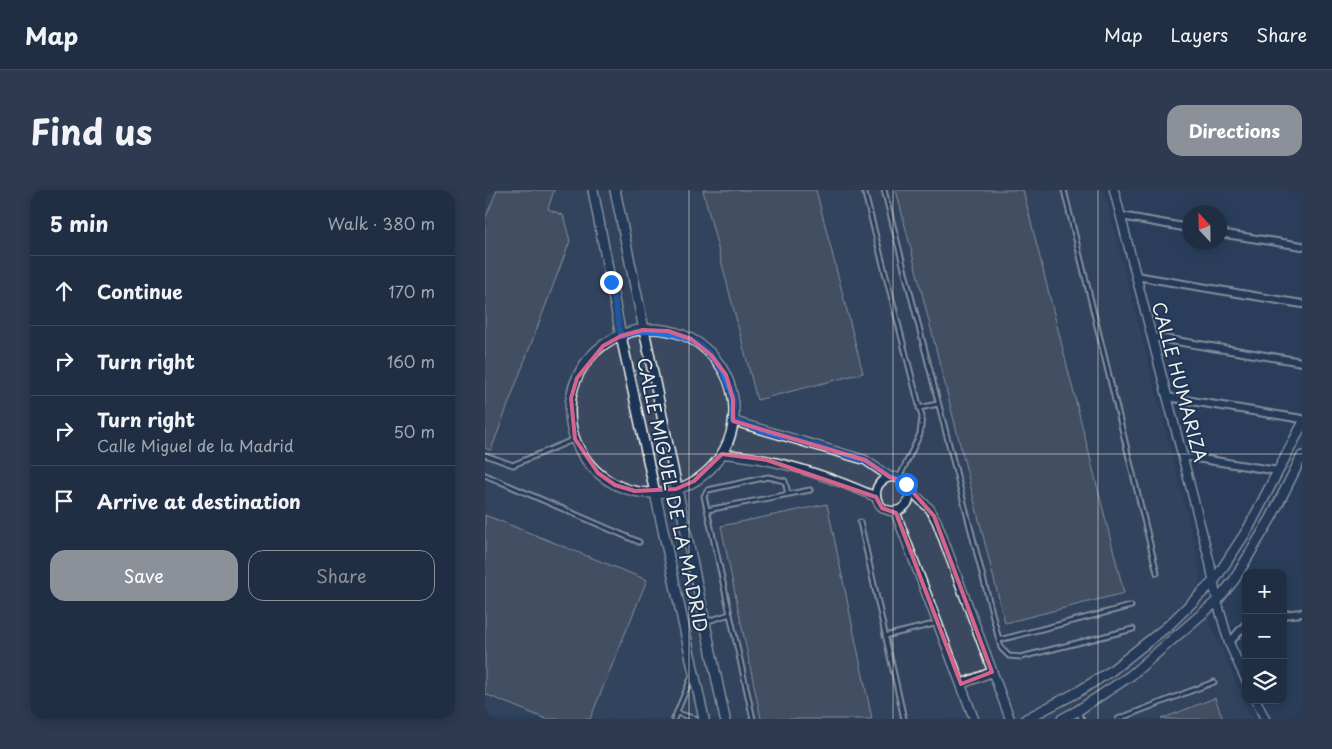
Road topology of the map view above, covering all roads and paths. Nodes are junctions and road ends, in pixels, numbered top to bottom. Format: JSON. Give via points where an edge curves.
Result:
{"nodes":[{"id":1,"x":593,"y":190,"type":"edge"},
{"id":2,"x":615,"y":190,"type":"edge"},
{"id":3,"x":863,"y":190,"type":"edge"},
{"id":4,"x":884,"y":190,"type":"edge"},
{"id":5,"x":1064,"y":190,"type":"edge"},
{"id":6,"x":1114,"y":190,"type":"edge"},
{"id":7,"x":1121,"y":216,"type":"junction"},
{"id":8,"x":1182,"y":227,"type":"edge"},
{"id":9,"x":1227,"y":234,"type":"edge"},
{"id":10,"x":1302,"y":246,"type":"edge"},
{"id":11,"x":1136,"y":276,"type":"junction"},
{"id":12,"x":1302,"y":304,"type":"edge"},
{"id":13,"x":643,"y":330,"type":"junction"},
{"id":14,"x":621,"y":336,"type":"junction"},
{"id":15,"x":1152,"y":337,"type":"junction"},
{"id":16,"x":1302,"y":362,"type":"edge"},
{"id":17,"x":1167,"y":397,"type":"junction"},
{"id":18,"x":938,"y":404,"type":"junction"},
{"id":19,"x":919,"y":408,"type":"junction"},
{"id":20,"x":1302,"y":419,"type":"edge"},
{"id":21,"x":733,"y":421,"type":"junction"},
{"id":22,"x":1302,"y":426,"type":"edge"},
{"id":23,"x":575,"y":439,"type":"junction"},
{"id":24,"x":1299,"y":440,"type":"edge"},
{"id":25,"x":722,"y":454,"type":"junction"},
{"id":26,"x":485,"y":455,"type":"edge"},
{"id":27,"x":1183,"y":456,"type":"junction"},
{"id":28,"x":1302,"y":456,"type":"edge"},
{"id":29,"x":1278,"y":471,"type":"junction"},
{"id":30,"x":485,"y":475,"type":"edge"},
{"id":31,"x":890,"y":477,"type":"junction"},
{"id":32,"x":899,"y":478,"type":"junction"},
{"id":33,"x":909,"y":488,"type":"junction"},
{"id":34,"x":676,"y":489,"type":"junction"},
{"id":35,"x":810,"y":490,"type":"dead end"},
{"id":36,"x":656,"y":493,"type":"junction"},
{"id":37,"x":788,"y":494,"type":"junction"},
{"id":38,"x":876,"y":497,"type":"junction"},
{"id":39,"x":707,"y":510,"type":"junction"},
{"id":40,"x":895,"y":511,"type":"junction"},
{"id":41,"x":860,"y":522,"type":"dead end"},
{"id":42,"x":639,"y":542,"type":"dead end"},
{"id":43,"x":1157,"y":573,"type":"dead end"},
{"id":44,"x":1214,"y":581,"type":"junction"},
{"id":45,"x":1217,"y":601,"type":"junction"},
{"id":46,"x":1131,"y":606,"type":"dead end"},
{"id":47,"x":1302,"y":613,"type":"edge"},
{"id":48,"x":730,"y":614,"type":"junction"},
{"id":49,"x":1287,"y":615,"type":"edge"},
{"id":50,"x":704,"y":622,"type":"junction"},
{"id":51,"x":938,"y":623,"type":"junction"},
{"id":52,"x":1242,"y":628,"type":"edge"},
{"id":53,"x":1133,"y":629,"type":"dead end"},
{"id":54,"x":885,"y":636,"type":"junction"},
{"id":55,"x":999,"y":640,"type":"junction"},
{"id":56,"x":1229,"y":643,"type":"junction"},
{"id":57,"x":694,"y":671,"type":"junction"},
{"id":58,"x":1242,"y":671,"type":"edge"},
{"id":59,"x":992,"y":672,"type":"junction"},
{"id":60,"x":1214,"y":682,"type":"dead end"},
{"id":61,"x":961,"y":684,"type":"junction"},
{"id":62,"x":1257,"y":704,"type":"edge"},
{"id":63,"x":677,"y":714,"type":"junction"},
{"id":64,"x":1080,"y":715,"type":"edge"},
{"id":65,"x":674,"y":719,"type":"edge"},
{"id":66,"x":696,"y":719,"type":"edge"},
{"id":67,"x":705,"y":719,"type":"edge"},
{"id":68,"x":725,"y":719,"type":"edge"},
{"id":69,"x":753,"y":719,"type":"edge"},
{"id":70,"x":904,"y":719,"type":"edge"},
{"id":71,"x":974,"y":719,"type":"edge"},
{"id":72,"x":1010,"y":719,"type":"edge"},
{"id":73,"x":1026,"y":719,"type":"edge"},
{"id":74,"x":1062,"y":719,"type":"edge"},
{"id":75,"x":1118,"y":719,"type":"edge"},
{"id":76,"x":1265,"y":719,"type":"edge"}],
"edges":[{"from":1,"to":14,"type":"main road","name":"CALLE MIGUEL DE LA MADRID"},
{"from":2,"to":13,"type":"main road","name":"CALLE MIGUEL DE LA MADRID"},
{"from":3,"to":19,"type":"lane"},
{"from":4,"to":18,"type":"lane"},
{"from":5,"to":43,"type":"lane"},
{"from":6,"to":7,"type":"street","name":"CALLE HUMARIZA"},
{"from":7,"to":8,"type":"street"},
{"from":7,"to":11,"type":"street","name":"CALLE HUMARIZA"},
{"from":9,"to":10,"type":"street"},
{"from":11,"to":12,"type":"street"},
{"from":11,"to":15,"type":"street","name":"CALLE HUMARIZA"},
{"from":13,"to":14,"type":"main road"},
{"from":13,"to":21,"type":"main road","via":[[668,331],[684,336],[711,354],[726,375],[733,398]]},
{"from":13,"to":34,"type":"main road","name":"CALLE MIGUEL DE LA MADRID"},
{"from":14,"to":23,"type":"main road","via":[[603,346],[577,378],[570,412]]},
{"from":14,"to":36,"type":"main road","name":"CALLE MIGUEL DE LA MADRID"},
{"from":15,"to":16,"type":"street"},
{"from":15,"to":17,"type":"street","name":"CALLE HUMARIZA"},
{"from":17,"to":20,"type":"street"},
{"from":17,"to":27,"type":"street","name":"CALLE HUMARIZA"},
{"from":18,"to":19,"type":"lane"},
{"from":18,"to":55,"type":"lane"},
{"from":19,"to":32,"type":"lane","via":[[922,417],[920,434]]},
{"from":21,"to":25,"type":"main road"},
{"from":21,"to":31,"type":"street","via":[[865,460]]},
{"from":22,"to":24,"type":"main road"},
{"from":23,"to":26,"type":"lane","via":[[513,464]]},
{"from":23,"to":36,"type":"main road","via":[[584,458],[615,485]]},
{"from":24,"to":29,"type":"main road"},
{"from":25,"to":34,"type":"main road","via":[[710,469]]},
{"from":25,"to":38,"type":"street","via":[[767,460],[839,481]]},
{"from":27,"to":29,"type":"street"},
{"from":27,"to":44,"type":"street","name":"CALLE HUMARIZA"},
{"from":28,"to":45,"type":"main road","via":[[1271,518],[1234,580]]},
{"from":29,"to":44,"type":"main road","via":[[1248,529]]},
{"from":30,"to":42,"type":"lane"},
{"from":31,"to":32,"type":"street"},
{"from":31,"to":38,"type":"street","via":[[879,484]]},
{"from":32,"to":33,"type":"street"},
{"from":33,"to":40,"type":"street","via":[[906,504]]},
{"from":33,"to":59,"type":"street","via":[[934,516]]},
{"from":34,"to":36,"type":"main road"},
{"from":34,"to":50,"type":"main road","name":"CALLE MIGUEL DE LA MADRID"},
{"from":35,"to":37,"type":"lane"},
{"from":36,"to":57,"type":"main road","name":"CALLE MIGUEL DE LA MADRID"},
{"from":37,"to":39,"type":"lane"},
{"from":37,"to":39,"type":"lane","via":[[785,481],[768,477],[708,490],[704,496]]},
{"from":38,"to":40,"type":"street","via":[[882,508]]},
{"from":39,"to":48,"type":"lane"},
{"from":40,"to":51,"type":"street"},
{"from":41,"to":54,"type":"lane"},
{"from":44,"to":45,"type":"street","name":"CALLE HUMARIZA"},
{"from":44,"to":73,"type":"main road","via":[[1169,625],[1111,671]]},
{"from":45,"to":56,"type":"street","name":"CALLE HUMARIZA"},
{"from":45,"to":64,"type":"main road"},
{"from":46,"to":55,"type":"lane"},
{"from":47,"to":49,"type":"street"},
{"from":48,"to":50,"type":"lane"},
{"from":48,"to":69,"type":"lane"},
{"from":50,"to":68,"type":"main road","name":"CALLE MIGUEL DE LA MADRID"},
{"from":51,"to":54,"type":"lane"},
{"from":51,"to":61,"type":"street"},
{"from":52,"to":56,"type":"street"},
{"from":53,"to":55,"type":"lane","via":[[1014,658],[1004,653]]},
{"from":54,"to":70,"type":"lane"},
{"from":56,"to":58,"type":"street","name":"CALLE HUMARIZA"},
{"from":57,"to":63,"type":"lane"},
{"from":57,"to":67,"type":"main road","name":"CALLE MIGUEL DE LA MADRID"},
{"from":59,"to":61,"type":"street"},
{"from":59,"to":72,"type":"street"},
{"from":60,"to":75,"type":"lane"},
{"from":61,"to":71,"type":"street"},
{"from":62,"to":76,"type":"street"},
{"from":63,"to":65,"type":"lane"},
{"from":63,"to":66,"type":"lane"},
{"from":64,"to":74,"type":"main road"}]}
